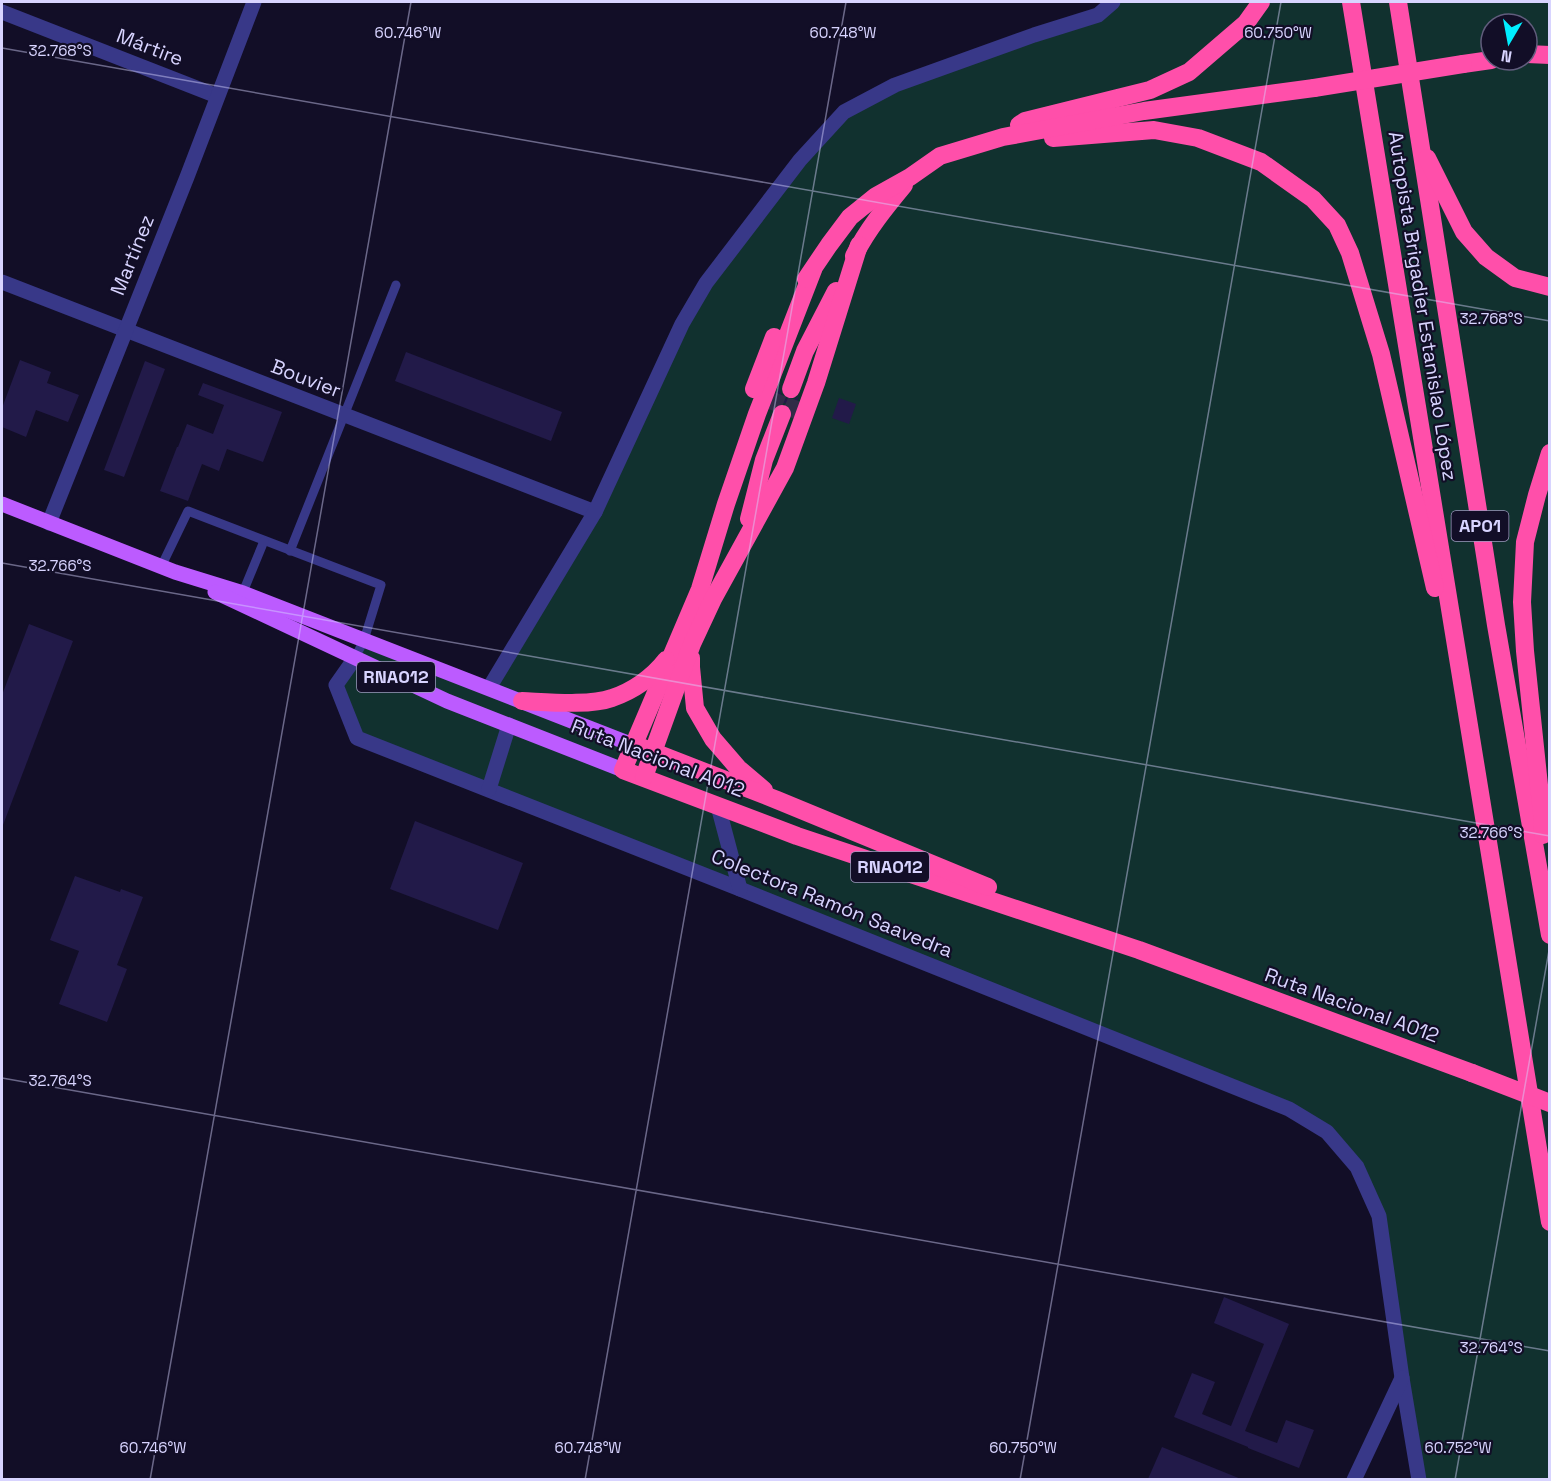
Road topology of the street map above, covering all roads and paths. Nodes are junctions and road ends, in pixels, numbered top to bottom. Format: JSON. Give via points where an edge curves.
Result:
{"nodes":[{"id":1,"x":254,"y":2,"type":"edge"},
{"id":2,"x":1113,"y":2,"type":"edge"},
{"id":3,"x":1261,"y":2,"type":"edge"},
{"id":4,"x":1352,"y":2,"type":"edge"},
{"id":5,"x":1398,"y":2,"type":"edge"},
{"id":6,"x":2,"y":12,"type":"edge"},
{"id":7,"x":1479,"y":62,"type":"edge"},
{"id":8,"x":217,"y":96,"type":"junction"},
{"id":9,"x":1004,"y":137,"type":"junction"},
{"id":10,"x":1421,"y":146,"type":"junction"},
{"id":11,"x":910,"y":177,"type":"junction"},
{"id":12,"x":859,"y":245,"type":"junction"},
{"id":13,"x":813,"y":270,"type":"junction"},
{"id":14,"x":2,"y":282,"type":"edge"},
{"id":15,"x":396,"y":285,"type":"dead end"},
{"id":16,"x":1550,"y":287,"type":"edge"},
{"id":17,"x":124,"y":330,"type":"junction"},
{"id":18,"x":344,"y":415,"type":"junction"},
{"id":19,"x":1550,"y":453,"type":"edge"},
{"id":20,"x":2,"y":504,"type":"edge"},
{"id":21,"x":726,"y":504,"type":"junction"},
{"id":22,"x":595,"y":512,"type":"junction"},
{"id":23,"x":49,"y":523,"type":"junction"},
{"id":24,"x":264,"y":541,"type":"junction"},
{"id":25,"x":742,"y":544,"type":"junction"},
{"id":26,"x":290,"y":551,"type":"junction"},
{"id":27,"x":168,"y":569,"type":"junction"},
{"id":28,"x":241,"y":598,"type":"junction"},
{"id":29,"x":1452,"y":628,"type":"junction"},
{"id":30,"x":364,"y":640,"type":"junction"},
{"id":31,"x":684,"y":646,"type":"junction"},
{"id":32,"x":355,"y":658,"type":"junction"},
{"id":33,"x":489,"y":688,"type":"junction"},
{"id":34,"x":522,"y":701,"type":"junction"},
{"id":35,"x":508,"y":725,"type":"junction"},
{"id":36,"x":633,"y":745,"type":"junction"},
{"id":37,"x":653,"y":752,"type":"junction"},
{"id":38,"x":623,"y":770,"type":"junction"},
{"id":39,"x":644,"y":777,"type":"junction"},
{"id":40,"x":489,"y":789,"type":"junction"},
{"id":41,"x":777,"y":800,"type":"junction"},
{"id":42,"x":718,"y":806,"type":"junction"},
{"id":43,"x":740,"y":889,"type":"junction"},
{"id":44,"x":1545,"y":906,"type":"junction"},
{"id":45,"x":1550,"y":935,"type":"edge"},
{"id":46,"x":1139,"y":950,"type":"junction"},
{"id":47,"x":1550,"y":1103,"type":"edge"},
{"id":48,"x":1550,"y":1222,"type":"edge"},
{"id":49,"x":1402,"y":1378,"type":"junction"},
{"id":50,"x":1354,"y":1479,"type":"edge"},
{"id":51,"x":1419,"y":1479,"type":"edge"}],
"edges":[{"from":1,"to":8,"type":"street","name":"Martínez"},
{"from":2,"to":22,"type":"street","via":[[1098,15],[895,85],[844,112],[800,160],[706,283],[682,324]]},
{"from":3,"to":9,"type":"highway","via":[[1246,23],[1189,72],[1150,90],[1025,121]]},
{"from":4,"to":29,"type":"highway","name":"Autopista Brigadier Estanislao López","number":"AP01"},
{"from":5,"to":10,"type":"highway","name":"Autopista Brigadier Estanislao López","number":"AP01"},
{"from":6,"to":8,"type":"street","name":"Mártire"},
{"from":7,"to":9,"type":"highway","bridge":true,"via":[[1144,111]]},
{"from":8,"to":17,"type":"street","name":"Martínez"},
{"from":9,"to":11,"type":"highway","via":[[940,156]]},
{"from":9,"to":29,"type":"highway","via":[[1030,140],[1154,130],[1198,138],[1261,162],[1312,199],[1337,225],[1350,253],[1381,354],[1437,601]]},
{"from":10,"to":16,"type":"highway","via":[[1464,232],[1486,257],[1515,278]]},
{"from":10,"to":44,"type":"highway","name":"Autopista Brigadier Estanislao López","number":"AP01","via":[[1494,613]]},
{"from":11,"to":12,"type":"highway"},
{"from":11,"to":13,"type":"highway","via":[[876,196],[850,218]]},
{"from":12,"to":13,"type":"highway","via":[[791,388]]},
{"from":12,"to":25,"type":"highway","via":[[785,468]]},
{"from":13,"to":21,"type":"highway"},
{"from":14,"to":17,"type":"street","name":"Bouvier"},
{"from":15,"to":18,"type":"lane"},
{"from":17,"to":18,"type":"street","name":"Bouvier"},
{"from":17,"to":23,"type":"street","name":"Martínez"},
{"from":18,"to":22,"type":"street","name":"Bouvier"},
{"from":18,"to":26,"type":"lane"},
{"from":19,"to":44,"type":"highway","via":[[1525,542],[1522,602],[1542,814]]},
{"from":20,"to":23,"type":"main road","name":"Ruta Nacional A012","number":"RNA012"},
{"from":21,"to":25,"type":"highway","via":[[781,414]]},
{"from":21,"to":31,"type":"highway"},
{"from":22,"to":33,"type":"street"},
{"from":23,"to":27,"type":"main road","name":"Ruta Nacional A012","number":"RNA012"},
{"from":24,"to":26,"type":"lane"},
{"from":24,"to":27,"type":"lane","via":[[188,511]]},
{"from":24,"to":28,"type":"lane"},
{"from":25,"to":31,"type":"highway"},
{"from":26,"to":30,"type":"lane","via":[[381,585]]},
{"from":27,"to":28,"type":"main road","name":"Ruta Nacional A012","number":"RNA012"},
{"from":28,"to":30,"type":"main road","name":"Ruta Nacional A012","number":"RNA012"},
{"from":28,"to":32,"type":"main road","name":"Ruta Nacional A012","number":"RNA012"},
{"from":29,"to":48,"type":"highway","name":"Autopista Brigadier Estanislao López","number":"AP01"},
{"from":30,"to":32,"type":"lane"},
{"from":30,"to":33,"type":"main road","name":"Ruta Nacional A012","number":"RNA012"},
{"from":31,"to":34,"type":"highway","via":[[657,671],[612,699]]},
{"from":31,"to":36,"type":"highway"},
{"from":31,"to":37,"type":"highway"},
{"from":31,"to":41,"type":"highway","number":"RNA012","via":[[696,708],[712,739],[738,768]]},
{"from":32,"to":35,"type":"main road","name":"Ruta Nacional A012","number":"RNA012"},
{"from":32,"to":40,"type":"street","name":"Colectora Ramón Saavedra","via":[[336,685],[357,738]]},
{"from":33,"to":34,"type":"main road","name":"Ruta Nacional A012","number":"RNA012"},
{"from":34,"to":36,"type":"main road","name":"Ruta Nacional A012","number":"RNA012"},
{"from":35,"to":38,"type":"main road","name":"Ruta Nacional A012","number":"RNA012"},
{"from":35,"to":40,"type":"street"},
{"from":36,"to":37,"type":"highway","name":"Ruta Nacional A012","number":"RNA012"},
{"from":36,"to":38,"type":"highway"},
{"from":37,"to":39,"type":"highway"},
{"from":37,"to":41,"type":"highway","name":"Ruta Nacional A012","number":"RNA012"},
{"from":38,"to":39,"type":"highway","name":"Ruta Nacional A012","number":"RNA012"},
{"from":39,"to":42,"type":"highway","name":"Ruta Nacional A012","number":"RNA012"},
{"from":40,"to":43,"type":"street","name":"Colectora Ramón Saavedra"},
{"from":41,"to":46,"type":"highway","name":"Ruta Nacional A012","number":"RNA012"},
{"from":42,"to":43,"type":"street"},
{"from":42,"to":46,"type":"highway","name":"Ruta Nacional A012","number":"RNA012"},
{"from":43,"to":49,"type":"street","name":"Colectora Ramón Saavedra","via":[[1289,1109],[1327,1132],[1357,1167],[1379,1216]]},
{"from":44,"to":45,"type":"highway","name":"Autopista Brigadier Estanislao López","number":"AP01"},
{"from":46,"to":47,"type":"highway","name":"Ruta Nacional A012","number":"RNA012","bridge":true},
{"from":49,"to":50,"type":"street"},
{"from":49,"to":51,"type":"street","name":"Colectora Ramón Saavedra"}]}
